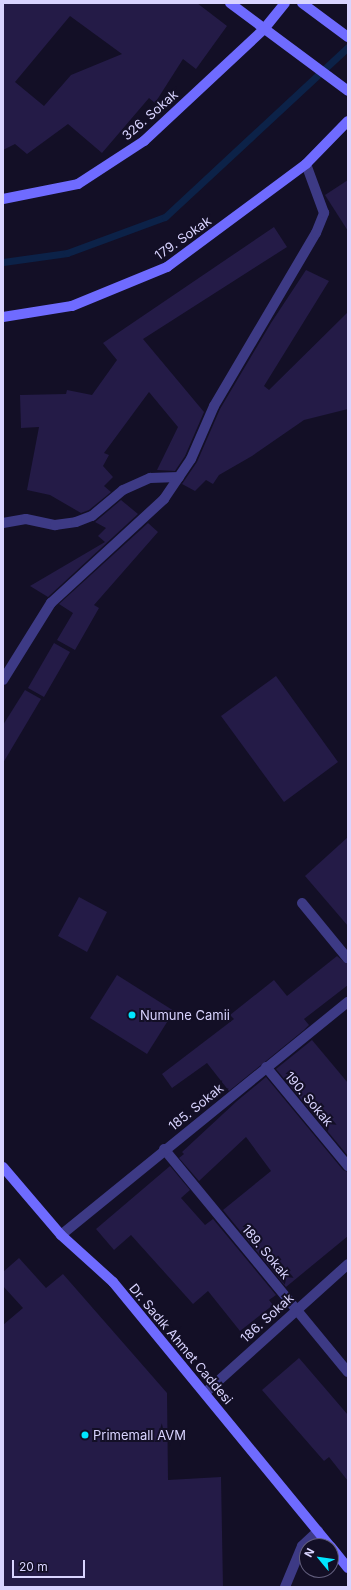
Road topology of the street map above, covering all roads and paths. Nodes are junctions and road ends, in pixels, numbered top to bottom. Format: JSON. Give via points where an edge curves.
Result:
{"nodes":[{"id":1,"x":230,"y":3,"type":"edge"},
{"id":2,"x":285,"y":3,"type":"edge"},
{"id":3,"x":302,"y":3,"type":"edge"},
{"id":4,"x":264,"y":29,"type":"junction"},
{"id":5,"x":348,"y":38,"type":"edge"},
{"id":6,"x":348,"y":91,"type":"edge"},
{"id":7,"x":348,"y":121,"type":"edge"},
{"id":8,"x":306,"y":164,"type":"junction"},
{"id":9,"x":3,"y":199,"type":"edge"},
{"id":10,"x":3,"y":317,"type":"edge"},
{"id":11,"x":179,"y":477,"type":"junction"},
{"id":12,"x":3,"y":523,"type":"edge"},
{"id":13,"x":3,"y":680,"type":"edge"},
{"id":14,"x":302,"y":903,"type":"dead end"},
{"id":15,"x":348,"y":958,"type":"edge"},
{"id":16,"x":348,"y":1002,"type":"edge"},
{"id":17,"x":266,"y":1067,"type":"junction"},
{"id":18,"x":164,"y":1149,"type":"junction"},
{"id":19,"x":348,"y":1166,"type":"edge"},
{"id":20,"x":3,"y":1167,"type":"edge"},
{"id":21,"x":61,"y":1235,"type":"junction"},
{"id":22,"x":348,"y":1264,"type":"edge"},
{"id":23,"x":296,"y":1309,"type":"junction"},
{"id":24,"x":348,"y":1372,"type":"edge"},
{"id":25,"x":206,"y":1392,"type":"junction"},
{"id":26,"x":318,"y":1531,"type":"junction"},
{"id":27,"x":324,"y":1538,"type":"edge"},
{"id":28,"x":285,"y":1587,"type":"edge"}],
"edges":[{"from":1,"to":4,"type":"street"},
{"from":2,"to":4,"type":"street","name":"326. Sokak"},
{"from":3,"to":5,"type":"street"},
{"from":4,"to":6,"type":"street"},
{"from":4,"to":9,"type":"street","name":"326. Sokak","via":[[144,141],[78,184]]},
{"from":7,"to":8,"type":"street","name":"179. Sokak"},
{"from":8,"to":10,"type":"street","name":"179. Sokak","via":[[167,268],[72,306]]},
{"from":8,"to":11,"type":"street","via":[[324,213],[316,233],[214,406],[191,459]]},
{"from":11,"to":12,"type":"street","via":[[150,478],[123,490],[92,516],[76,522],[55,525],[26,519]]},
{"from":11,"to":13,"type":"street","via":[[164,500],[51,603]]},
{"from":14,"to":15,"type":"street"},
{"from":16,"to":17,"type":"street","name":"185. Sokak"},
{"from":17,"to":18,"type":"street","name":"185. Sokak"},
{"from":17,"to":19,"type":"street","name":"190. Sokak"},
{"from":18,"to":21,"type":"street","name":"185. Sokak"},
{"from":18,"to":23,"type":"street","name":"189. Sokak"},
{"from":20,"to":21,"type":"street","name":"Dr. Sadık Ahmet Caddesi"},
{"from":21,"to":25,"type":"street","name":"Dr. Sadık Ahmet Caddesi","via":[[113,1282]]},
{"from":22,"to":23,"type":"street","name":"186. Sokak"},
{"from":23,"to":24,"type":"street","name":"189. Sokak"},
{"from":23,"to":25,"type":"street","name":"186. Sokak"},
{"from":25,"to":26,"type":"street","name":"Dr. Sadık Ahmet Caddesi"},
{"from":26,"to":27,"type":"street","name":"Dr. Sadık Ahmet Caddesi"},
{"from":26,"to":28,"type":"street","via":[[302,1546]]}]}
